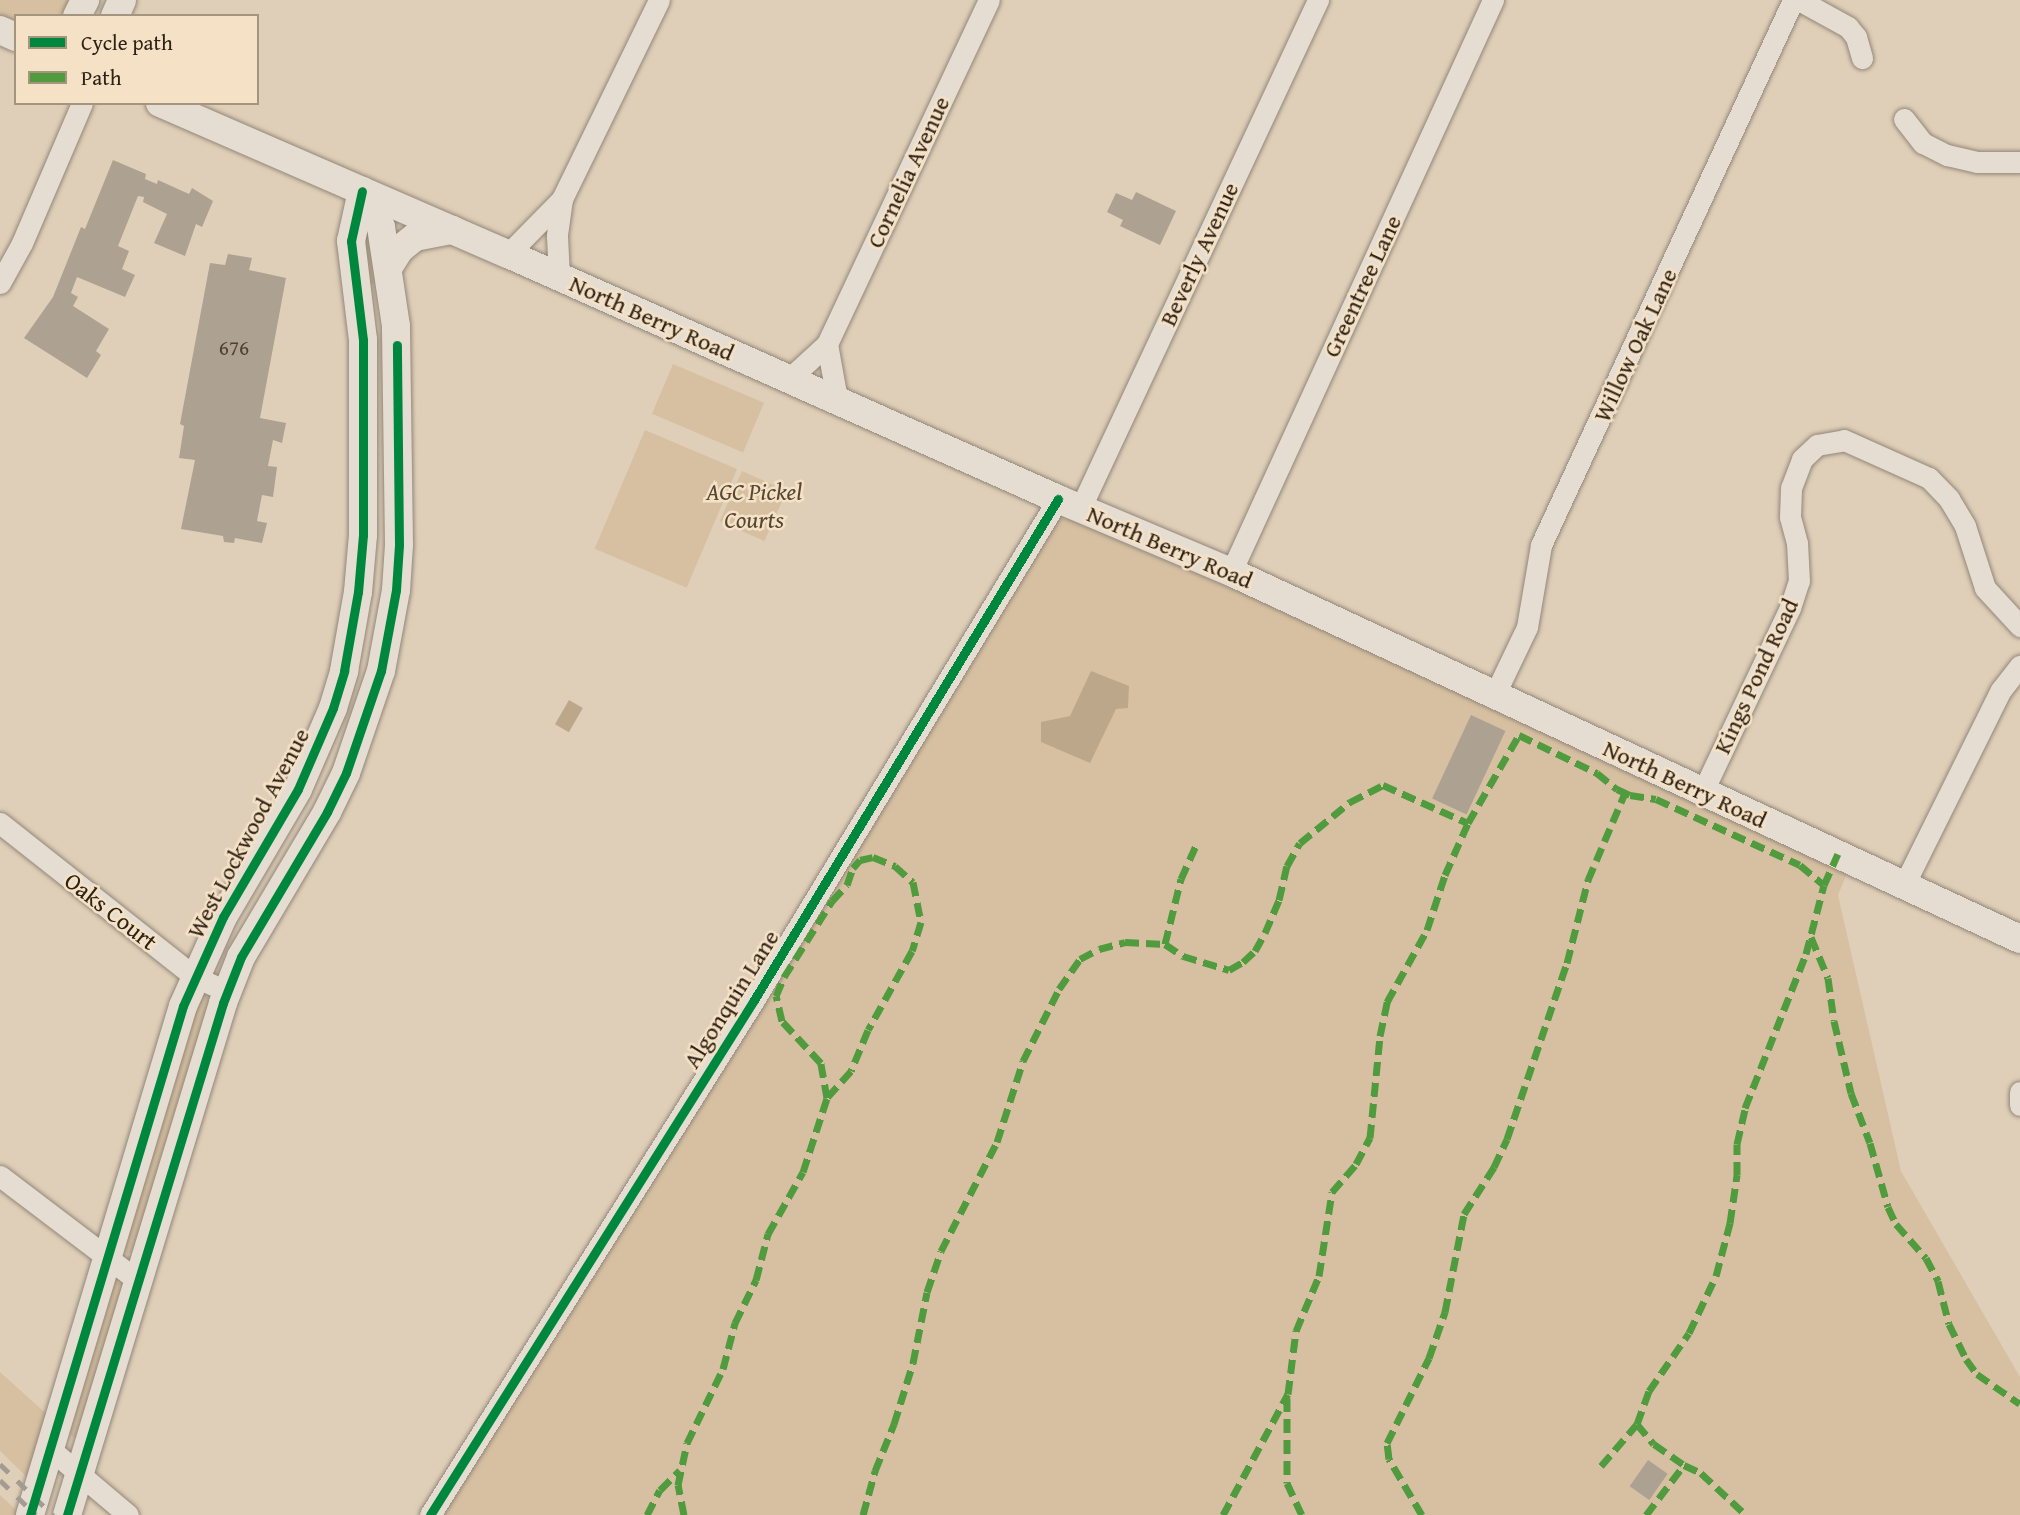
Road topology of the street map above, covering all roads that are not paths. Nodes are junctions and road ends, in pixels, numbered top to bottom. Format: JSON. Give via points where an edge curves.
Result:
{"nodes":[{"id":1,"x":659,"y":0,"type":"edge"},
{"id":2,"x":989,"y":0,"type":"edge"},
{"id":3,"x":1318,"y":0,"type":"edge"},
{"id":4,"x":1493,"y":0,"type":"edge"},
{"id":5,"x":1793,"y":0,"type":"edge"},
{"id":6,"x":1799,"y":0,"type":"edge"},
{"id":7,"x":1862,"y":58,"type":"dead end"},
{"id":8,"x":81,"y":105,"type":"edge"},
{"id":9,"x":165,"y":105,"type":"edge"},
{"id":10,"x":1904,"y":119,"type":"dead end"},
{"id":11,"x":2020,"y":162,"type":"edge"},
{"id":12,"x":362,"y":191,"type":"junction"},
{"id":13,"x":562,"y":199,"type":"junction"},
{"id":14,"x":452,"y":230,"type":"junction"},
{"id":15,"x":508,"y":254,"type":"junction"},
{"id":16,"x":388,"y":268,"type":"junction"},
{"id":17,"x":559,"y":277,"type":"junction"},
{"id":18,"x":0,"y":283,"type":"edge"},
{"id":19,"x":827,"y":344,"type":"junction"},
{"id":20,"x":790,"y":378,"type":"junction"},
{"id":21,"x":837,"y":399,"type":"junction"},
{"id":22,"x":362,"y":414,"type":"junction"},
{"id":23,"x":398,"y":416,"type":"junction"},
{"id":24,"x":1069,"y":504,"type":"junction"},
{"id":25,"x":1231,"y":572,"type":"junction"},
{"id":26,"x":358,"y":592,"type":"junction"},
{"id":27,"x":395,"y":596,"type":"junction"},
{"id":28,"x":2020,"y":626,"type":"edge"},
{"id":29,"x":2020,"y":666,"type":"edge"},
{"id":30,"x":1494,"y":696,"type":"junction"},
{"id":31,"x":1703,"y":791,"type":"junction"},
{"id":32,"x":0,"y":823,"type":"edge"},
{"id":33,"x":1903,"y":885,"type":"junction"},
{"id":34,"x":2020,"y":939,"type":"edge"},
{"id":35,"x":195,"y":977,"type":"junction"},
{"id":36,"x":227,"y":991,"type":"junction"},
{"id":37,"x":0,"y":1176,"type":"edge"},
{"id":38,"x":107,"y":1257,"type":"junction"},
{"id":39,"x":137,"y":1280,"type":"junction"},
{"id":40,"x":50,"y":1449,"type":"junction"},
{"id":41,"x":79,"y":1472,"type":"junction"},
{"id":42,"x":30,"y":1515,"type":"edge"},
{"id":43,"x":66,"y":1515,"type":"edge"},
{"id":44,"x":128,"y":1515,"type":"edge"},
{"id":45,"x":430,"y":1515,"type":"edge"}],
"edges":[{"from":1,"to":13,"type":"street"},
{"from":2,"to":19,"type":"street","name":"Cornelia Avenue"},
{"from":3,"to":24,"type":"street","name":"Beverly Avenue"},
{"from":4,"to":25,"type":"street","name":"Greentree Lane"},
{"from":5,"to":30,"type":"street","name":"Willow Oak Lane","via":[[1541,545],[1527,627]]},
{"from":6,"to":7,"type":"street","via":[[1848,27]]},
{"from":8,"to":18,"type":"street"},
{"from":9,"to":12,"type":"main road","name":"North Berry Road"},
{"from":10,"to":11,"type":"street","via":[[1923,143],[1947,155],[1977,162]]},
{"from":12,"to":14,"type":"main road","name":"North Berry Road"},
{"from":12,"to":16,"type":"main road","via":[[381,227]]},
{"from":12,"to":22,"type":"main road","name":"West Lockwood Avenue","via":[[351,241],[363,340]]},
{"from":13,"to":15,"type":"street"},
{"from":13,"to":17,"type":"street","via":[[557,236]]},
{"from":14,"to":15,"type":"main road","name":"North Berry Road"},
{"from":14,"to":16,"type":"main road","via":[[415,237]]},
{"from":15,"to":17,"type":"main road","name":"North Berry Road"},
{"from":16,"to":23,"type":"main road","via":[[396,326]]},
{"from":17,"to":20,"type":"main road","name":"North Berry Road"},
{"from":19,"to":20,"type":"street","name":"Cornelia Avenue"},
{"from":19,"to":21,"type":"street"},
{"from":20,"to":21,"type":"main road","name":"North Berry Road"},
{"from":21,"to":24,"type":"main road","name":"North Berry Road"},
{"from":22,"to":23,"type":"main road"},
{"from":22,"to":26,"type":"main road","name":"West Lockwood Avenue","via":[[363,535]]},
{"from":23,"to":27,"type":"main road"},
{"from":24,"to":25,"type":"main road","name":"North Berry Road"},
{"from":24,"to":45,"type":"street","name":"Algonquin Lane"},
{"from":25,"to":30,"type":"main road","name":"North Berry Road"},
{"from":26,"to":27,"type":"main road"},
{"from":26,"to":35,"type":"main road","name":"West Lockwood Avenue","via":[[344,671],[320,741]]},
{"from":27,"to":36,"type":"main road","via":[[381,671],[346,773],[241,957]]},
{"from":28,"to":31,"type":"street","name":"Kings Pond Road","via":[[1985,588],[1965,526],[1929,478],[1844,440],[1817,445],[1802,459],[1791,488],[1790,517],[1799,580],[1790,608]]},
{"from":29,"to":33,"type":"street","via":[[2001,690]]},
{"from":30,"to":31,"type":"main road","name":"North Berry Road"},
{"from":31,"to":33,"type":"main road","name":"North Berry Road"},
{"from":32,"to":35,"type":"street","name":"Oaks Court"},
{"from":33,"to":34,"type":"main road","name":"North Berry Road"},
{"from":35,"to":36,"type":"street","name":"Oaks Court"},
{"from":35,"to":38,"type":"main road","name":"West Lockwood Avenue"},
{"from":36,"to":39,"type":"main road"},
{"from":37,"to":38,"type":"street"},
{"from":38,"to":39,"type":"street"},
{"from":38,"to":40,"type":"main road","name":"West Lockwood Avenue"},
{"from":39,"to":41,"type":"main road"},
{"from":40,"to":41,"type":"street"},
{"from":40,"to":42,"type":"main road","name":"West Lockwood Avenue"},
{"from":41,"to":43,"type":"main road"},
{"from":41,"to":44,"type":"street"}]}
